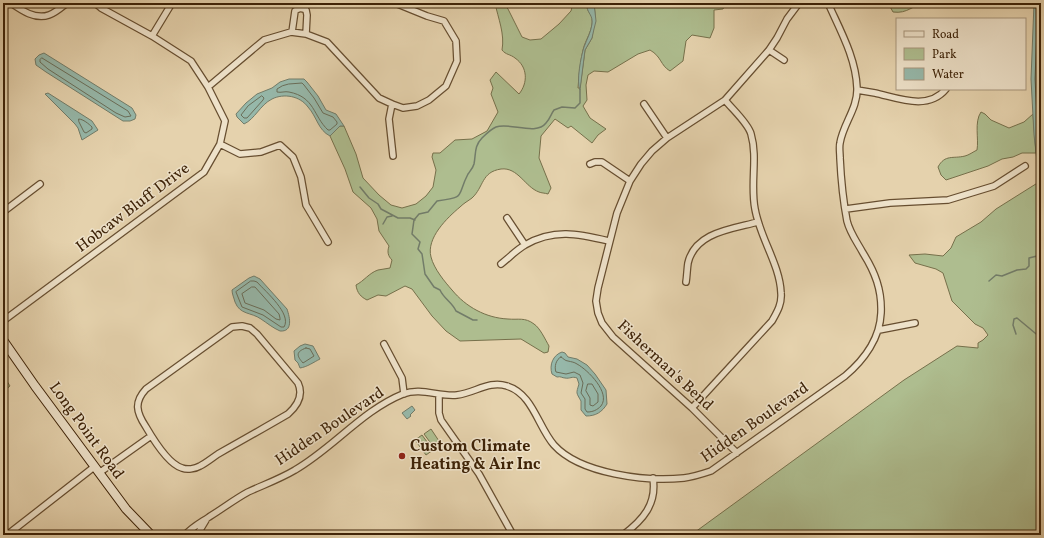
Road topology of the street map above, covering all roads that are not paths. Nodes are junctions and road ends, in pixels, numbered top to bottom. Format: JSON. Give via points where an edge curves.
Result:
{"nodes":[{"id":1,"x":10,"y":3,"type":"edge"},
{"id":2,"x":67,"y":3,"type":"edge"},
{"id":3,"x":95,"y":3,"type":"edge"},
{"id":4,"x":172,"y":3,"type":"edge"},
{"id":5,"x":395,"y":3,"type":"edge"},
{"id":6,"x":799,"y":3,"type":"edge"},
{"id":7,"x":828,"y":3,"type":"edge"},
{"id":8,"x":292,"y":32,"type":"junction"},
{"id":9,"x":306,"y":34,"type":"junction"},
{"id":10,"x":152,"y":36,"type":"junction"},
{"id":11,"x":769,"y":50,"type":"junction"},
{"id":12,"x":784,"y":60,"type":"dead end"},
{"id":13,"x":208,"y":87,"type":"junction"},
{"id":14,"x":857,"y":90,"type":"junction"},
{"id":15,"x":945,"y":90,"type":"edge"},
{"id":16,"x":725,"y":100,"type":"junction"},
{"id":17,"x":392,"y":104,"type":"junction"},
{"id":18,"x":644,"y":104,"type":"dead end"},
{"id":19,"x":667,"y":138,"type":"junction"},
{"id":20,"x":220,"y":144,"type":"junction"},
{"id":21,"x":393,"y":156,"type":"dead end"},
{"id":22,"x":590,"y":164,"type":"dead end"},
{"id":23,"x":1025,"y":166,"type":"dead end"},
{"id":24,"x":630,"y":181,"type":"junction"},
{"id":25,"x":40,"y":184,"type":"dead end"},
{"id":26,"x":846,"y":209,"type":"junction"},
{"id":27,"x":3,"y":212,"type":"edge"},
{"id":28,"x":507,"y":218,"type":"dead end"},
{"id":29,"x":758,"y":222,"type":"junction"},
{"id":30,"x":609,"y":241,"type":"junction"},
{"id":31,"x":328,"y":242,"type":"dead end"},
{"id":32,"x":525,"y":245,"type":"junction"},
{"id":33,"x":501,"y":264,"type":"dead end"},
{"id":34,"x":686,"y":282,"type":"dead end"},
{"id":35,"x":3,"y":321,"type":"edge"},
{"id":36,"x":915,"y":323,"type":"dead end"},
{"id":37,"x":879,"y":330,"type":"junction"},
{"id":38,"x":3,"y":340,"type":"edge"},
{"id":39,"x":384,"y":344,"type":"dead end"},
{"id":40,"x":404,"y":394,"type":"junction"},
{"id":41,"x":439,"y":395,"type":"junction"},
{"id":42,"x":692,"y":408,"type":"junction"},
{"id":43,"x":151,"y":436,"type":"junction"},
{"id":44,"x":737,"y":453,"type":"junction"},
{"id":45,"x":97,"y":470,"type":"junction"},
{"id":46,"x":653,"y":478,"type":"junction"},
{"id":47,"x":206,"y":519,"type":"junction"},
{"id":48,"x":7,"y":535,"type":"edge"},
{"id":49,"x":151,"y":535,"type":"edge"},
{"id":50,"x":185,"y":535,"type":"edge"},
{"id":51,"x":197,"y":535,"type":"edge"},
{"id":52,"x":513,"y":535,"type":"edge"},
{"id":53,"x":624,"y":535,"type":"edge"}],
"edges":[{"from":1,"to":2,"type":"street","via":[[38,17],[48,15]]},
{"from":3,"to":10,"type":"street","name":"Hobcaw Bluff Drive"},
{"from":4,"to":10,"type":"street"},
{"from":5,"to":17,"type":"street","via":[[444,21],[456,41],[457,61],[446,86],[429,100],[417,106],[403,108]]},
{"from":6,"to":11,"type":"street","name":"Fisherman's Bend"},
{"from":7,"to":14,"type":"street","name":"Hidden Boulevard","via":[[849,51],[856,73]]},
{"from":8,"to":9,"type":"street"},
{"from":8,"to":9,"type":"street","via":[[295,11],[302,8],[306,10],[307,15]]},
{"from":8,"to":13,"type":"street","via":[[264,40]]},
{"from":9,"to":17,"type":"street","via":[[327,42],[379,98]]},
{"from":10,"to":13,"type":"street","name":"Hobcaw Bluff Drive","via":[[191,61]]},
{"from":11,"to":12,"type":"street"},
{"from":11,"to":16,"type":"street","name":"Fisherman's Bend"},
{"from":13,"to":20,"type":"street","name":"Hobcaw Bluff Drive","via":[[225,121]]},
{"from":14,"to":15,"type":"street","via":[[914,102],[926,101]]},
{"from":14,"to":26,"type":"street","name":"Hidden Boulevard","via":[[852,114],[840,143],[840,168]]},
{"from":16,"to":19,"type":"street","name":"Fisherman's Bend"},
{"from":16,"to":29,"type":"street","via":[[750,132],[754,148],[754,207]]},
{"from":17,"to":21,"type":"street","via":[[389,119]]},
{"from":18,"to":19,"type":"street"},
{"from":19,"to":24,"type":"street","name":"Fisherman's Bend","via":[[652,151]]},
{"from":20,"to":31,"type":"street","via":[[240,154],[261,152],[280,145],[293,157],[301,177],[306,205]]},
{"from":20,"to":35,"type":"street","name":"Hobcaw Bluff Drive","via":[[204,172]]},
{"from":22,"to":24,"type":"street","via":[[602,162]]},
{"from":23,"to":26,"type":"street","via":[[994,186],[948,200],[890,203]]},
{"from":24,"to":30,"type":"street","name":"Fisherman's Bend"},
{"from":25,"to":27,"type":"street"},
{"from":26,"to":37,"type":"street","name":"Hidden Boulevard","via":[[852,236],[878,280],[881,313]]},
{"from":28,"to":32,"type":"street"},
{"from":29,"to":34,"type":"street","via":[[720,232],[703,240],[694,249],[688,262]]},
{"from":29,"to":42,"type":"street","via":[[778,276],[781,294],[779,307],[772,322]]},
{"from":30,"to":32,"type":"street","via":[[559,233]]},
{"from":30,"to":42,"type":"street","name":"Fisherman's Bend","via":[[596,301],[602,323]]},
{"from":32,"to":33,"type":"street"},
{"from":36,"to":37,"type":"street"},
{"from":37,"to":44,"type":"street","name":"Hidden Boulevard","via":[[858,366]]},
{"from":38,"to":45,"type":"main road","name":"Long Point Road"},
{"from":39,"to":40,"type":"street","via":[[402,378]]},
{"from":40,"to":41,"type":"street","name":"Hidden Boulevard","via":[[423,392]]},
{"from":40,"to":47,"type":"street","name":"Hidden Boulevard","via":[[376,410],[296,470],[246,493]]},
{"from":41,"to":46,"type":"street","name":"Hidden Boulevard","via":[[456,395],[495,384],[509,386],[527,401],[554,446],[567,456],[602,471]]},
{"from":41,"to":52,"type":"street","via":[[439,413],[442,420],[480,474]]},
{"from":42,"to":44,"type":"street","name":"Fisherman's Bend"},
{"from":43,"to":43,"type":"street","via":[[137,409],[139,397],[150,386],[232,327],[250,328],[300,386],[299,401],[288,414],[191,469],[175,465]]},
{"from":43,"to":45,"type":"street"},
{"from":44,"to":46,"type":"street","name":"Hidden Boulevard","via":[[711,472],[699,476]]},
{"from":45,"to":48,"type":"street"},
{"from":45,"to":49,"type":"main road","name":"Long Point Road","via":[[126,509]]},
{"from":46,"to":53,"type":"street","via":[[653,497],[646,514]]},
{"from":47,"to":50,"type":"street","name":"Hidden Boulevard"},
{"from":47,"to":51,"type":"street","name":"Hidden Boulevard"}]}
